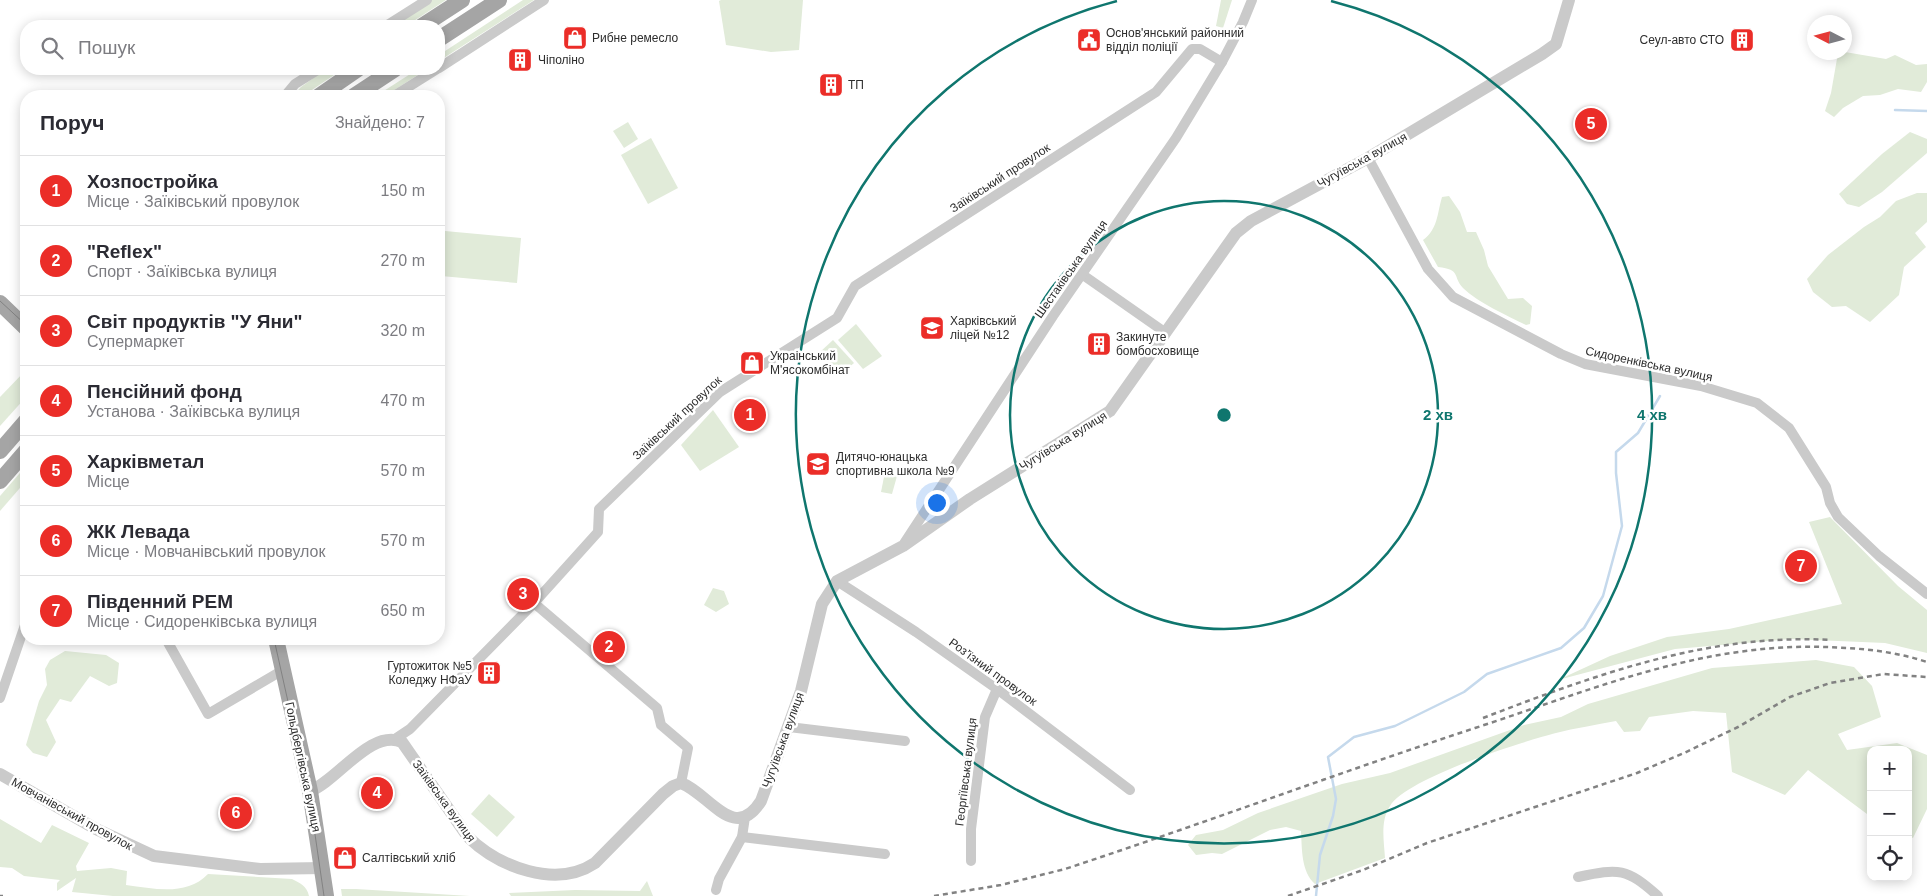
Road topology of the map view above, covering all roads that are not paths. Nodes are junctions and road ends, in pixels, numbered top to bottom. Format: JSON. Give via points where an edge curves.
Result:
{"nodes":[{"id":1,"x":427,"y":0,"type":"edge"},
{"id":2,"x":462,"y":0,"type":"edge"},
{"id":3,"x":499,"y":0,"type":"edge"},
{"id":4,"x":544,"y":0,"type":"edge"},
{"id":5,"x":1252,"y":0,"type":"edge"},
{"id":6,"x":1569,"y":0,"type":"edge"},
{"id":7,"x":395,"y":20,"type":"edge"},
{"id":8,"x":431,"y":20,"type":"edge"},
{"id":9,"x":445,"y":36,"type":"edge"},
{"id":10,"x":1222,"y":62,"type":"junction"},
{"id":11,"x":445,"y":64,"type":"edge"},
{"id":12,"x":309,"y":75,"type":"edge"},
{"id":13,"x":349,"y":75,"type":"edge"},
{"id":14,"x":386,"y":75,"type":"edge"},
{"id":15,"x":427,"y":75,"type":"edge"},
{"id":16,"x":290,"y":90,"type":"edge"},
{"id":17,"x":326,"y":90,"type":"edge"},
{"id":18,"x":363,"y":90,"type":"edge"},
{"id":19,"x":403,"y":90,"type":"edge"},
{"id":20,"x":1368,"y":158,"type":"junction"},
{"id":21,"x":1083,"y":275,"type":"junction"},
{"id":22,"x":0,"y":303,"type":"edge"},
{"id":23,"x":20,"y":321,"type":"edge"},
{"id":24,"x":1166,"y":333,"type":"junction"},
{"id":25,"x":20,"y":428,"type":"edge"},
{"id":26,"x":0,"y":451,"type":"edge"},
{"id":27,"x":20,"y":458,"type":"edge"},
{"id":28,"x":0,"y":481,"type":"edge"},
{"id":29,"x":903,"y":546,"type":"junction"},
{"id":30,"x":837,"y":581,"type":"junction"},
{"id":31,"x":1927,"y":594,"type":"edge"},
{"id":32,"x":534,"y":604,"type":"junction"},
{"id":33,"x":20,"y":640,"type":"edge"},
{"id":34,"x":169,"y":645,"type":"edge"},
{"id":35,"x":277,"y":645,"type":"edge"},
{"id":36,"x":283,"y":670,"type":"junction"},
{"id":37,"x":998,"y":689,"type":"junction"},
{"id":38,"x":0,"y":698,"type":"edge"},
{"id":39,"x":789,"y":727,"type":"junction"},
{"id":40,"x":395,"y":739,"type":"junction"},
{"id":41,"x":905,"y":741,"type":"dead end"},
{"id":42,"x":0,"y":774,"type":"edge"},
{"id":43,"x":681,"y":783,"type":"junction"},
{"id":44,"x":1130,"y":790,"type":"dead end"},
{"id":45,"x":310,"y":791,"type":"junction"},
{"id":46,"x":745,"y":817,"type":"junction"},
{"id":47,"x":742,"y":837,"type":"junction"},
{"id":48,"x":885,"y":854,"type":"dead end"},
{"id":49,"x":971,"y":861,"type":"dead end"},
{"id":50,"x":323,"y":868,"type":"junction"},
{"id":51,"x":1578,"y":877,"type":"dead end"},
{"id":52,"x":716,"y":890,"type":"dead end"},
{"id":53,"x":326,"y":894,"type":"edge"},
{"id":54,"x":1658,"y":896,"type":"edge"}],
"edges":[{"from":1,"to":7,"type":"street"},
{"from":2,"to":8,"type":"main road"},
{"from":3,"to":9,"type":"main road"},
{"from":4,"to":11,"type":"street"},
{"from":5,"to":10,"type":"street","name":"Шестаківська вулиця"},
{"from":6,"to":20,"type":"street","name":"Чугуївська вулиця","via":[[1556,44]]},
{"from":10,"to":21,"type":"street","name":"Шестаківська вулиця","via":[[1176,138]]},
{"from":10,"to":32,"type":"street","name":"Заїківський провулок","via":[[1200,49],[1192,49],[1156,92],[855,286],[837,318],[720,392],[599,509],[598,532]]},
{"from":12,"to":16,"type":"street"},
{"from":13,"to":17,"type":"main road"},
{"from":14,"to":18,"type":"main road"},
{"from":15,"to":19,"type":"street"},
{"from":20,"to":24,"type":"street","name":"Чугуївська вулиця","via":[[1251,221],[1236,233]]},
{"from":20,"to":31,"type":"street","name":"Сидоренківська вулиця","via":[[1428,269],[1453,297],[1585,364],[1701,386],[1757,403],[1789,428],[1826,487],[1838,517],[1879,556]]},
{"from":21,"to":24,"type":"street"},
{"from":21,"to":29,"type":"street","name":"Шестаківська вулиця"},
{"from":22,"to":23,"type":"main road"},
{"from":24,"to":29,"type":"street","name":"Чугуївська вулиця","via":[[1110,411]]},
{"from":25,"to":26,"type":"main road"},
{"from":27,"to":28,"type":"main road"},
{"from":29,"to":30,"type":"street","name":"Чугуївська вулиця"},
{"from":30,"to":37,"type":"street","name":"Роз’їзний провулок"},
{"from":30,"to":39,"type":"street","name":"Чугуївська вулиця","via":[[822,604]]},
{"from":32,"to":40,"type":"street","name":"Заїківський провулок","via":[[410,729]]},
{"from":32,"to":43,"type":"street","via":[[657,708],[661,725],[688,748]]},
{"from":33,"to":38,"type":"street"},
{"from":34,"to":36,"type":"street","via":[[208,714]]},
{"from":35,"to":36,"type":"main road","name":"Гольдбергівська вулиця"},
{"from":36,"to":45,"type":"main road","name":"Гольдбергівська вулиця"},
{"from":37,"to":44,"type":"street","name":"Роз’їзний провулок"},
{"from":37,"to":49,"type":"street","name":"Георгіївська вулиця","via":[[985,717],[971,830]]},
{"from":39,"to":41,"type":"street"},
{"from":39,"to":46,"type":"street","name":"Чугуївська вулиця","via":[[761,801]]},
{"from":40,"to":43,"type":"street","name":"Заїківська вулиця","via":[[402,742],[468,837],[480,849],[502,861],[538,873],[583,871],[595,863],[663,794]]},
{"from":40,"to":45,"type":"street","via":[[384,739],[372,745]]},
{"from":42,"to":50,"type":"street","name":"Мовчанівський провулок","via":[[96,829],[154,856],[260,869]]},
{"from":43,"to":46,"type":"street","via":[[725,814]]},
{"from":45,"to":50,"type":"main road","name":"Гольдбергівська вулиця"},
{"from":46,"to":47,"type":"street"},
{"from":47,"to":48,"type":"street"},
{"from":47,"to":52,"type":"street"},
{"from":50,"to":53,"type":"main road","name":"Гольдбергівська вулиця"},
{"from":51,"to":54,"type":"street","via":[[1617,870],[1635,876]]}]}
